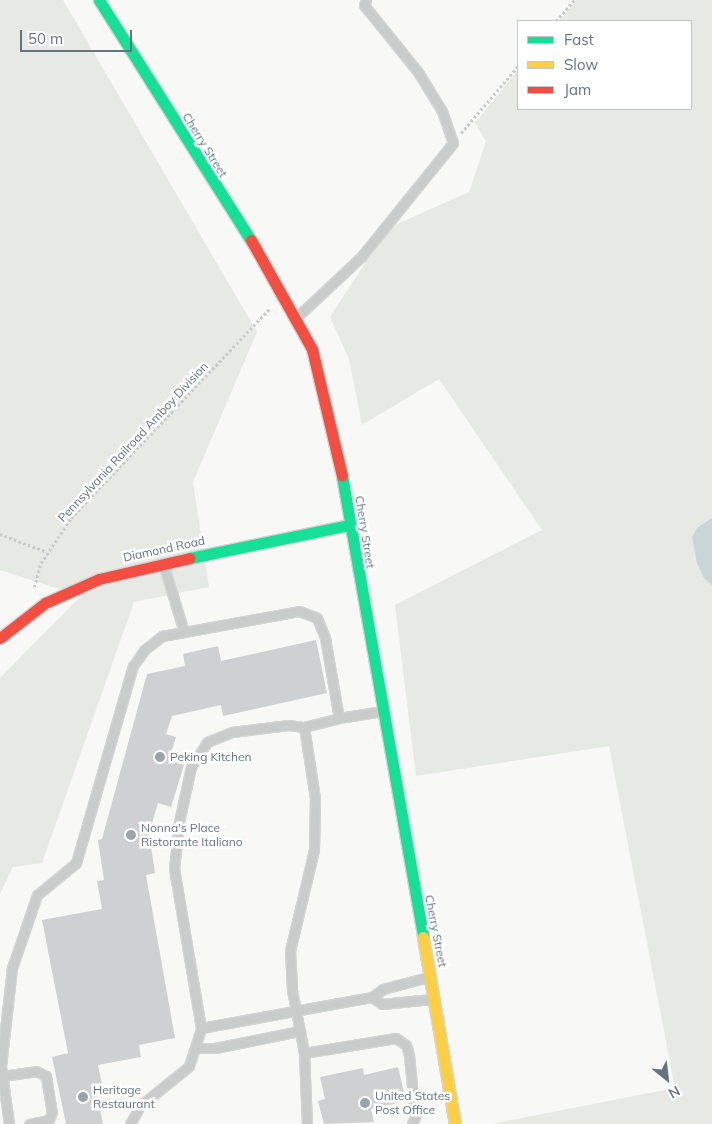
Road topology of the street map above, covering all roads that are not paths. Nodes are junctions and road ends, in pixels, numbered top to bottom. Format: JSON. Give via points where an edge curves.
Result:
{"nodes":[{"id":1,"x":99,"y":0,"type":"edge"},
{"id":2,"x":366,"y":0,"type":"edge"},
{"id":3,"x":296,"y":317,"type":"junction"},
{"id":4,"x":350,"y":525,"type":"junction"},
{"id":5,"x":163,"y":563,"type":"junction"},
{"id":6,"x":184,"y":632,"type":"junction"},
{"id":7,"x":0,"y":638,"type":"edge"},
{"id":8,"x":382,"y":711,"type":"junction"},
{"id":9,"x":339,"y":718,"type":"junction"},
{"id":10,"x":304,"y":727,"type":"junction"},
{"id":11,"x":431,"y":977,"type":"junction"},
{"id":12,"x":372,"y":997,"type":"junction"},
{"id":13,"x":432,"y":999,"type":"junction"},
{"id":14,"x":296,"y":1012,"type":"junction"},
{"id":15,"x":201,"y":1028,"type":"junction"},
{"id":16,"x":300,"y":1031,"type":"junction"},
{"id":17,"x":196,"y":1048,"type":"junction"},
{"id":18,"x":304,"y":1054,"type":"junction"},
{"id":19,"x":2,"y":1076,"type":"junction"},
{"id":20,"x":9,"y":1124,"type":"edge"},
{"id":21,"x":29,"y":1124,"type":"edge"},
{"id":22,"x":130,"y":1124,"type":"edge"},
{"id":23,"x":307,"y":1124,"type":"edge"},
{"id":24,"x":412,"y":1124,"type":"edge"},
{"id":25,"x":455,"y":1124,"type":"edge"}],
"edges":[{"from":1,"to":3,"type":"street","name":"Cherry Street"},
{"from":2,"to":3,"type":"lane","via":[[364,5],[418,72],[442,111],[453,143],[361,257]]},
{"from":3,"to":4,"type":"street","name":"Cherry Street","via":[[312,349],[326,398]]},
{"from":4,"to":5,"type":"street","name":"Diamond Road"},
{"from":4,"to":8,"type":"street","name":"Cherry Street"},
{"from":5,"to":6,"type":"lane"},
{"from":5,"to":7,"type":"street","name":"Diamond Road","via":[[74,588],[45,603]]},
{"from":6,"to":9,"type":"lane","via":[[299,611],[316,618],[325,638]]},
{"from":6,"to":19,"type":"lane","via":[[162,636],[144,650],[133,666],[76,863],[37,895],[12,968]]},
{"from":8,"to":9,"type":"lane"},
{"from":8,"to":11,"type":"street","name":"Cherry Street"},
{"from":9,"to":10,"type":"lane"},
{"from":10,"to":14,"type":"lane","via":[[315,798],[314,850],[290,951]]},
{"from":10,"to":15,"type":"lane","via":[[232,732],[207,742],[191,767],[179,822],[174,869]]},
{"from":11,"to":12,"type":"lane","via":[[383,989]]},
{"from":11,"to":13,"type":"street","name":"Cherry Street"},
{"from":12,"to":13,"type":"lane","via":[[382,1004]]},
{"from":12,"to":14,"type":"lane"},
{"from":13,"to":25,"type":"street","name":"Cherry Street"},
{"from":14,"to":15,"type":"lane"},
{"from":14,"to":16,"type":"lane"},
{"from":15,"to":17,"type":"lane"},
{"from":16,"to":17,"type":"lane","via":[[215,1048]]},
{"from":16,"to":18,"type":"lane"},
{"from":17,"to":22,"type":"lane","via":[[189,1066],[140,1106]]},
{"from":18,"to":23,"type":"lane"},
{"from":18,"to":24,"type":"lane","via":[[396,1038],[406,1045],[409,1055],[415,1117]]},
{"from":19,"to":20,"type":"lane"},
{"from":19,"to":21,"type":"lane","via":[[36,1071],[46,1076],[52,1112],[49,1120]]}]}
